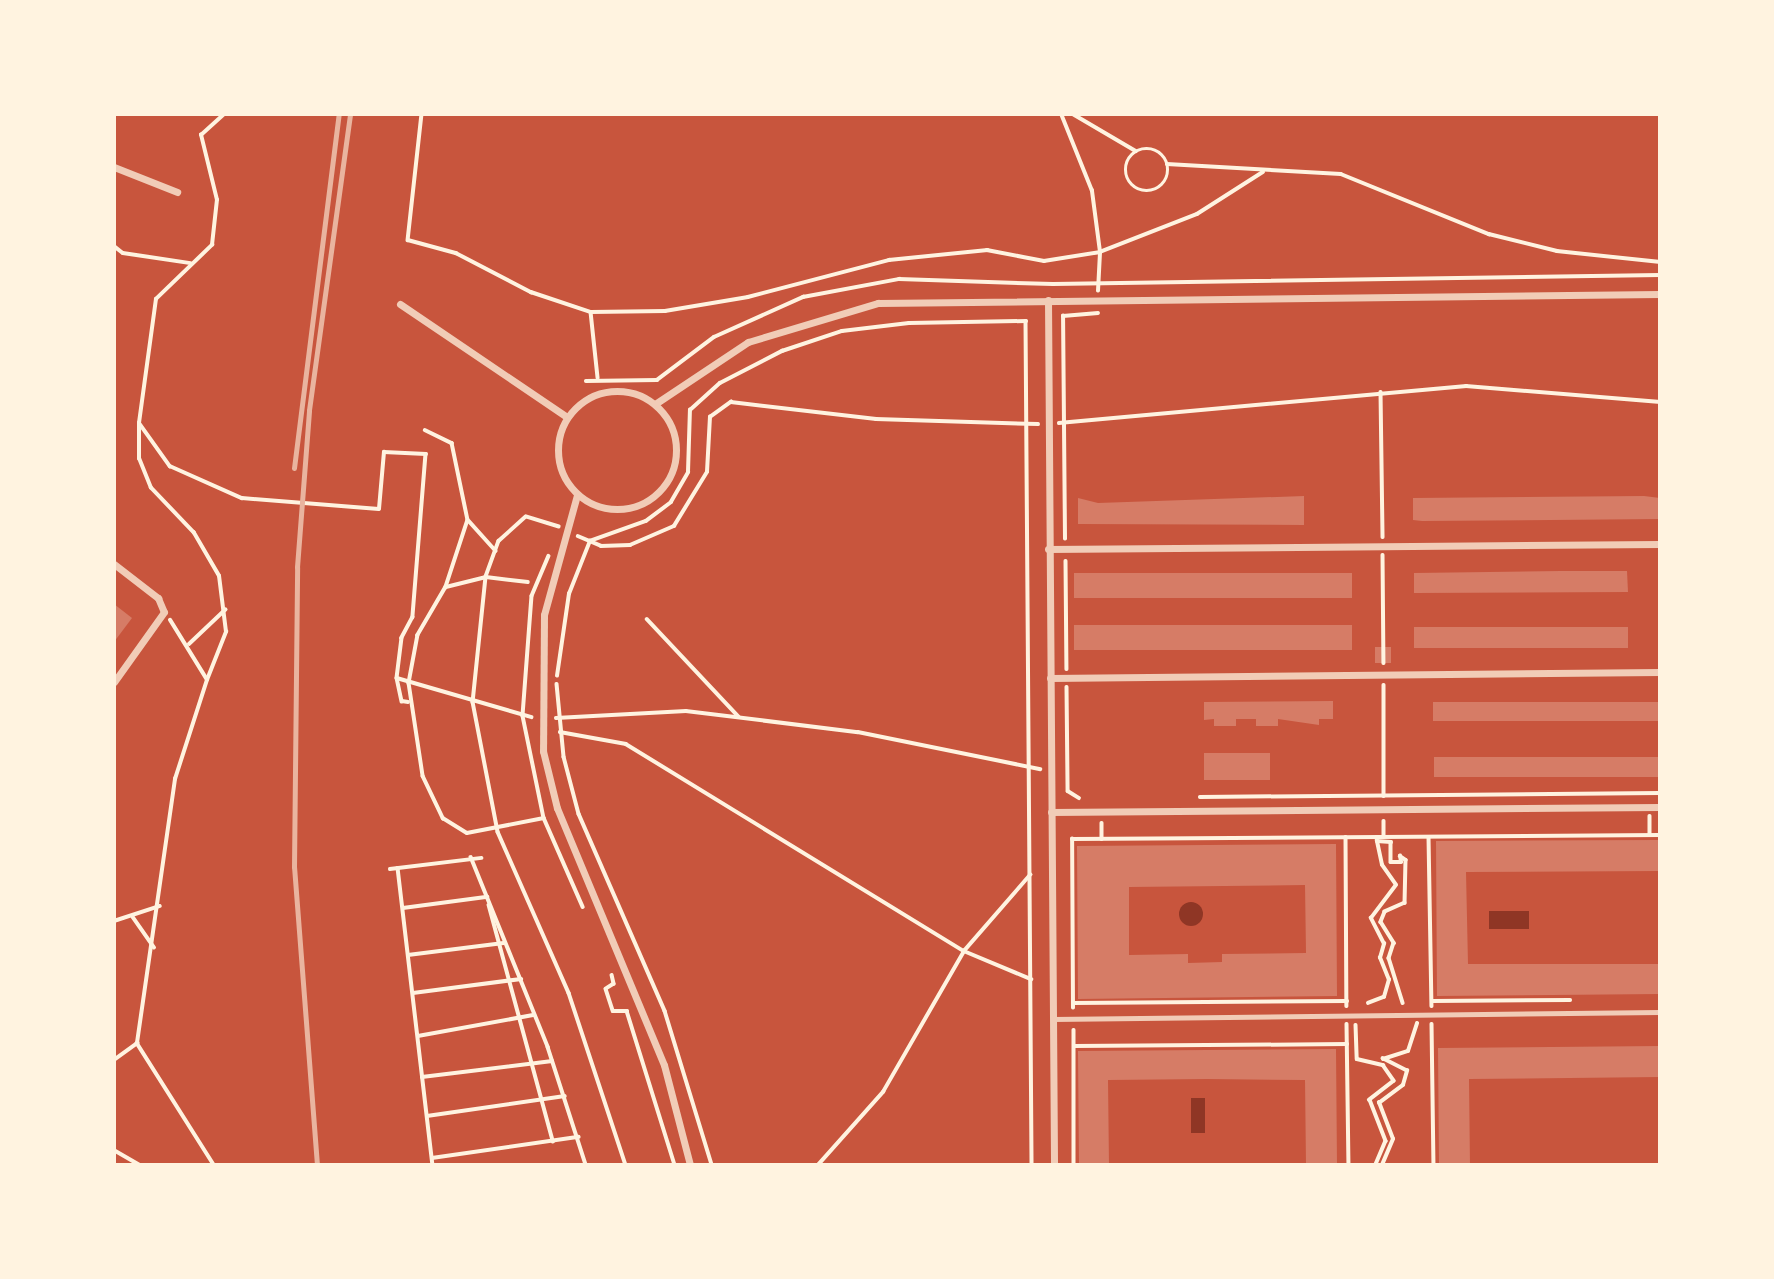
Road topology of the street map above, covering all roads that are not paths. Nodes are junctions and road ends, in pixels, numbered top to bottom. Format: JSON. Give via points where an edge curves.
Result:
{"nodes":[{"id":1,"x":114,"y":167,"type":"edge"},
{"id":2,"x":177,"y":192,"type":"dead end"},
{"id":3,"x":1660,"y":295,"type":"edge"},
{"id":4,"x":1048,"y":300,"type":"junction"},
{"id":5,"x":400,"y":304,"type":"dead end"},
{"id":6,"x":655,"y":404,"type":"junction"},
{"id":7,"x":566,"y":417,"type":"junction"},
{"id":8,"x":577,"y":495,"type":"junction"},
{"id":9,"x":1660,"y":544,"type":"edge"},
{"id":10,"x":1048,"y":549,"type":"junction"},
{"id":11,"x":114,"y":564,"type":"edge"},
{"id":12,"x":1660,"y":672,"type":"edge"},
{"id":13,"x":1049,"y":678,"type":"junction"},
{"id":14,"x":114,"y":682,"type":"edge"},
{"id":15,"x":1660,"y":807,"type":"edge"},
{"id":16,"x":1051,"y":812,"type":"junction"},
{"id":17,"x":1660,"y":1013,"type":"edge"},
{"id":18,"x":1053,"y":1019,"type":"junction"},
{"id":19,"x":690,"y":1165,"type":"edge"},
{"id":20,"x":1054,"y":1165,"type":"edge"}],
"edges":[{"from":1,"to":2,"type":"street"},
{"from":3,"to":4,"type":"street"},
{"from":4,"to":6,"type":"street","via":[[878,303],[822,315],[748,342]]},
{"from":4,"to":10,"type":"street"},
{"from":5,"to":7,"type":"street"},
{"from":6,"to":7,"type":"street","via":[[637,394],[604,392]]},
{"from":6,"to":8,"type":"street","via":[[673,427],[677,449],[661,491],[644,504],[611,510]]},
{"from":7,"to":8,"type":"street","via":[[557,456]]},
{"from":8,"to":19,"type":"street","via":[[544,615],[540,719],[557,808],[664,1065]]},
{"from":9,"to":10,"type":"street"},
{"from":10,"to":13,"type":"street"},
{"from":11,"to":14,"type":"street","via":[[158,598],[164,612]]},
{"from":12,"to":13,"type":"street"},
{"from":13,"to":16,"type":"street"},
{"from":15,"to":16,"type":"street"},
{"from":16,"to":18,"type":"street"},
{"from":17,"to":18,"type":"street"},
{"from":18,"to":20,"type":"street"}]}
